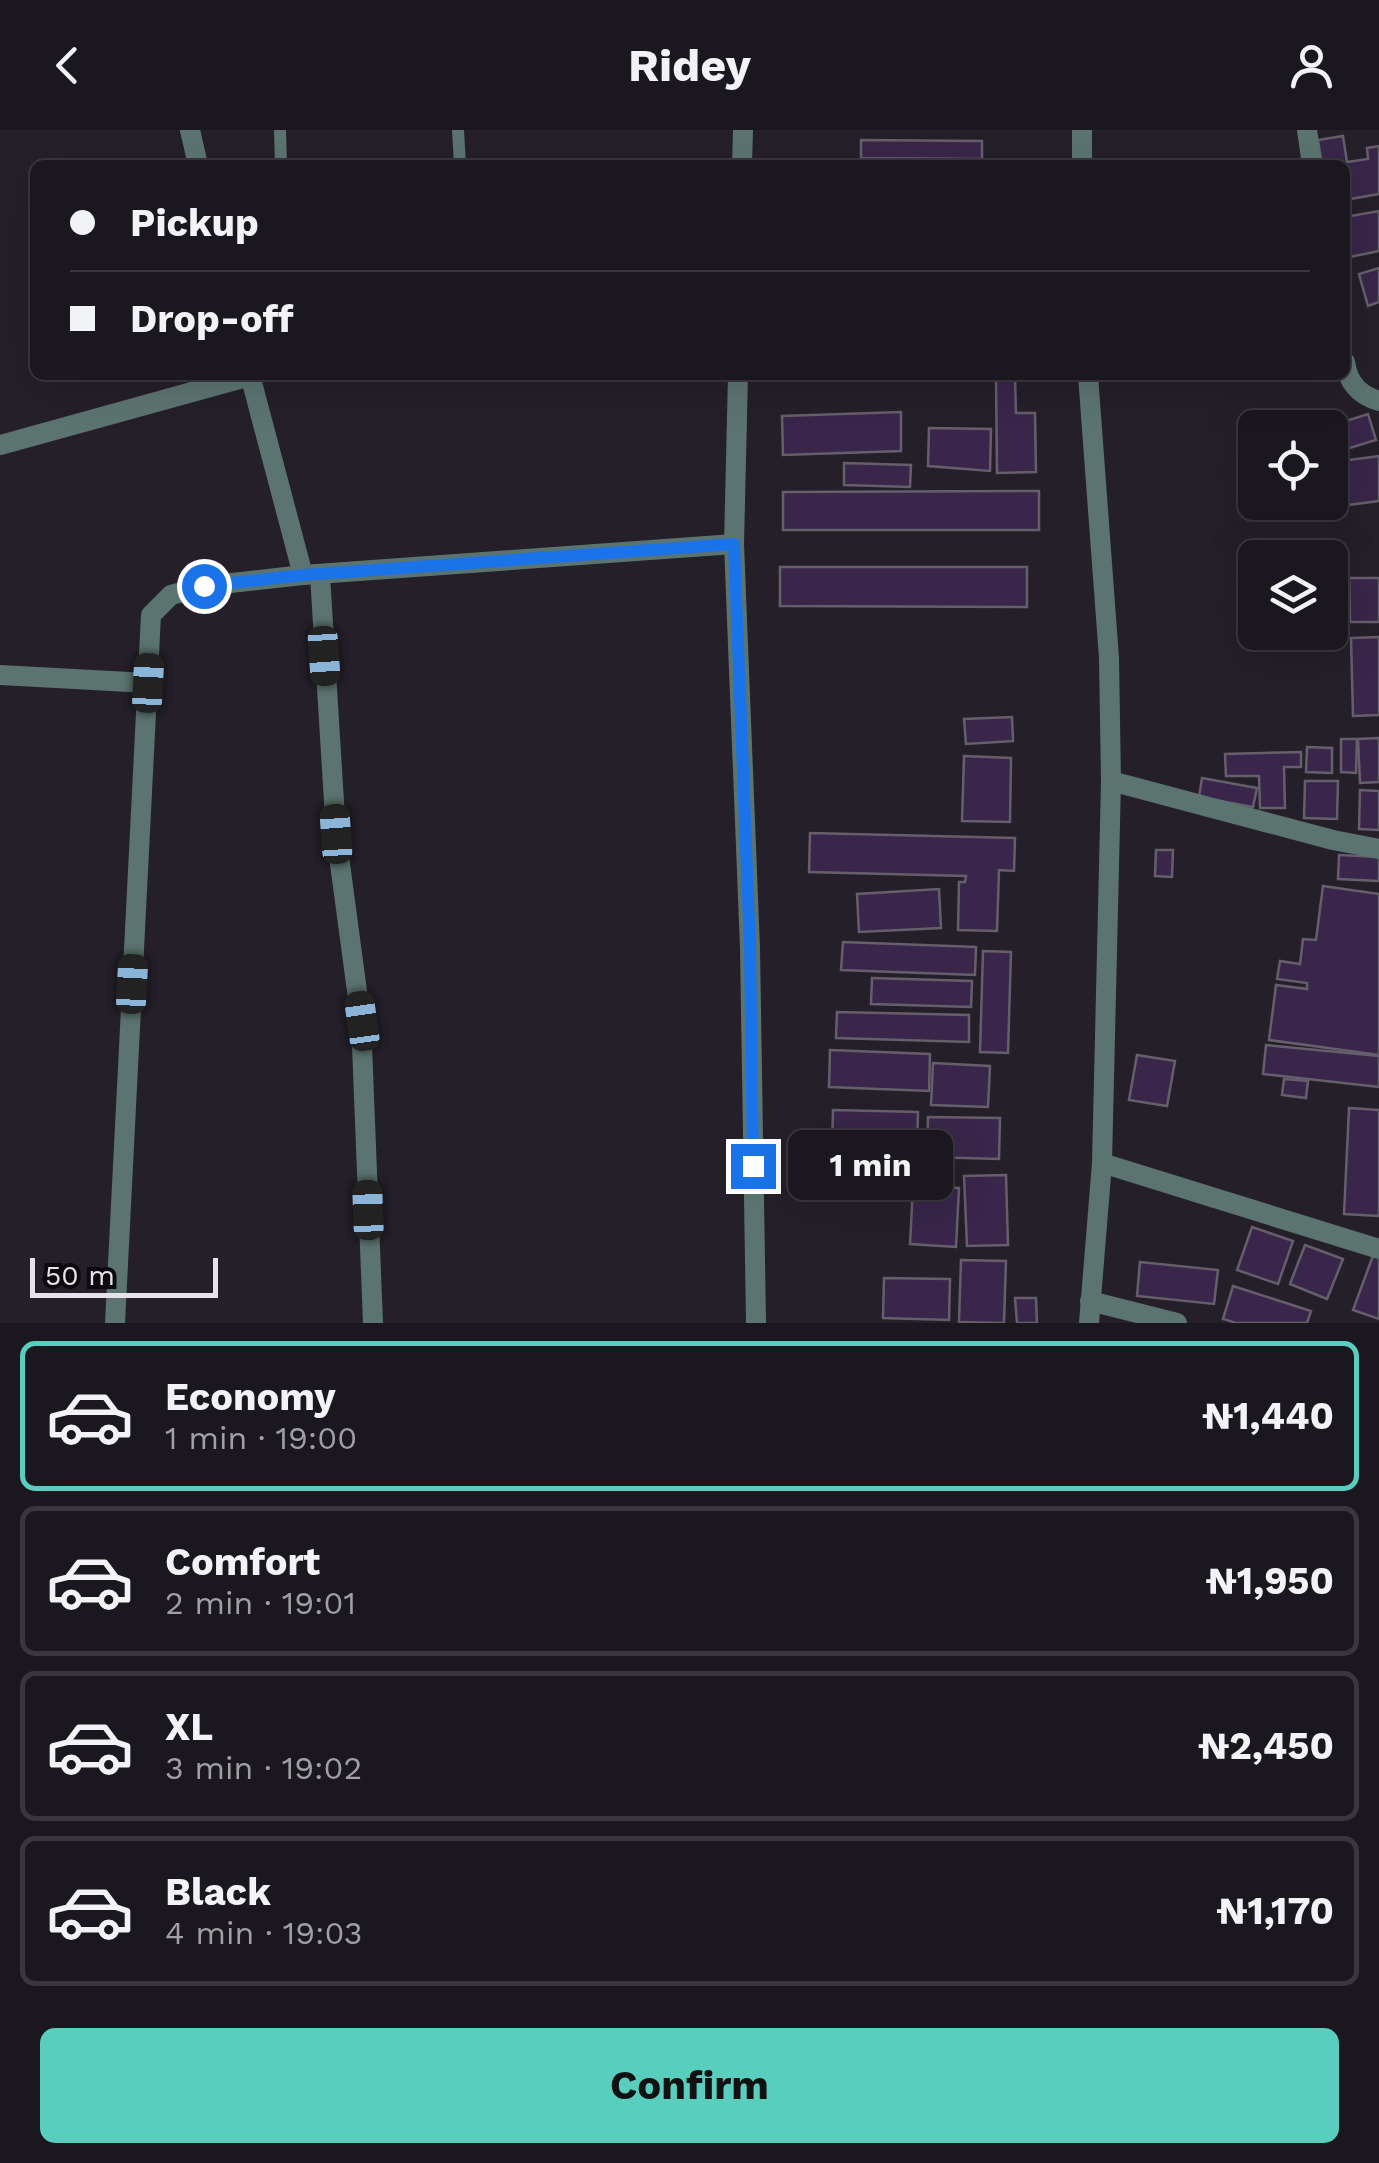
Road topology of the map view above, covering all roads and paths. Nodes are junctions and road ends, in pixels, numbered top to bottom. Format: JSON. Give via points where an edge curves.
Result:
{"nodes":[{"id":1,"x":190,"y":130,"type":"edge"},
{"id":2,"x":280,"y":130,"type":"edge"},
{"id":3,"x":458,"y":130,"type":"edge"},
{"id":4,"x":743,"y":130,"type":"edge"},
{"id":5,"x":1082,"y":130,"type":"edge"},
{"id":6,"x":1306,"y":130,"type":"edge"},
{"id":7,"x":197,"y":160,"type":"edge"},
{"id":8,"x":281,"y":160,"type":"edge"},
{"id":9,"x":460,"y":160,"type":"edge"},
{"id":10,"x":742,"y":160,"type":"edge"},
{"id":11,"x":1082,"y":160,"type":"edge"},
{"id":12,"x":1311,"y":160,"type":"edge"},
{"id":13,"x":236,"y":380,"type":"edge"},
{"id":14,"x":251,"y":380,"type":"edge"},
{"id":15,"x":738,"y":380,"type":"edge"},
{"id":16,"x":1088,"y":380,"type":"edge"},
{"id":17,"x":1350,"y":380,"type":"edge"},
{"id":18,"x":1379,"y":401,"type":"edge"},
{"id":19,"x":0,"y":445,"type":"edge"},
{"id":20,"x":734,"y":544,"type":"junction"},
{"id":21,"x":312,"y":575,"type":"junction"},
{"id":22,"x":0,"y":676,"type":"edge"},
{"id":23,"x":148,"y":683,"type":"junction"},
{"id":24,"x":1110,"y":781,"type":"junction"},
{"id":25,"x":1379,"y":849,"type":"edge"},
{"id":26,"x":1102,"y":1163,"type":"junction"},
{"id":27,"x":1379,"y":1249,"type":"edge"},
{"id":28,"x":1090,"y":1301,"type":"junction"},
{"id":29,"x":114,"y":1323,"type":"edge"},
{"id":30,"x":373,"y":1323,"type":"edge"},
{"id":31,"x":756,"y":1323,"type":"edge"},
{"id":32,"x":1089,"y":1323,"type":"edge"},
{"id":33,"x":1177,"y":1323,"type":"edge"}],
"edges":[{"from":1,"to":7,"type":"street"},
{"from":2,"to":8,"type":"lane"},
{"from":3,"to":9,"type":"lane"},
{"from":4,"to":10,"type":"street"},
{"from":5,"to":11,"type":"street"},
{"from":6,"to":12,"type":"street"},
{"from":13,"to":19,"type":"street"},
{"from":14,"to":21,"type":"street"},
{"from":15,"to":20,"type":"street"},
{"from":16,"to":24,"type":"street","via":[[1109,658]]},
{"from":17,"to":18,"type":"street"},
{"from":20,"to":21,"type":"street"},
{"from":20,"to":31,"type":"street"},
{"from":21,"to":23,"type":"street","via":[[171,595],[151,615]]},
{"from":21,"to":30,"type":"street","via":[[336,834],[362,1021]]},
{"from":22,"to":23,"type":"street"},
{"from":23,"to":29,"type":"street"},
{"from":24,"to":25,"type":"street"},
{"from":24,"to":26,"type":"street"},
{"from":26,"to":27,"type":"street"},
{"from":26,"to":28,"type":"street"},
{"from":28,"to":32,"type":"street"},
{"from":28,"to":33,"type":"street"}]}
